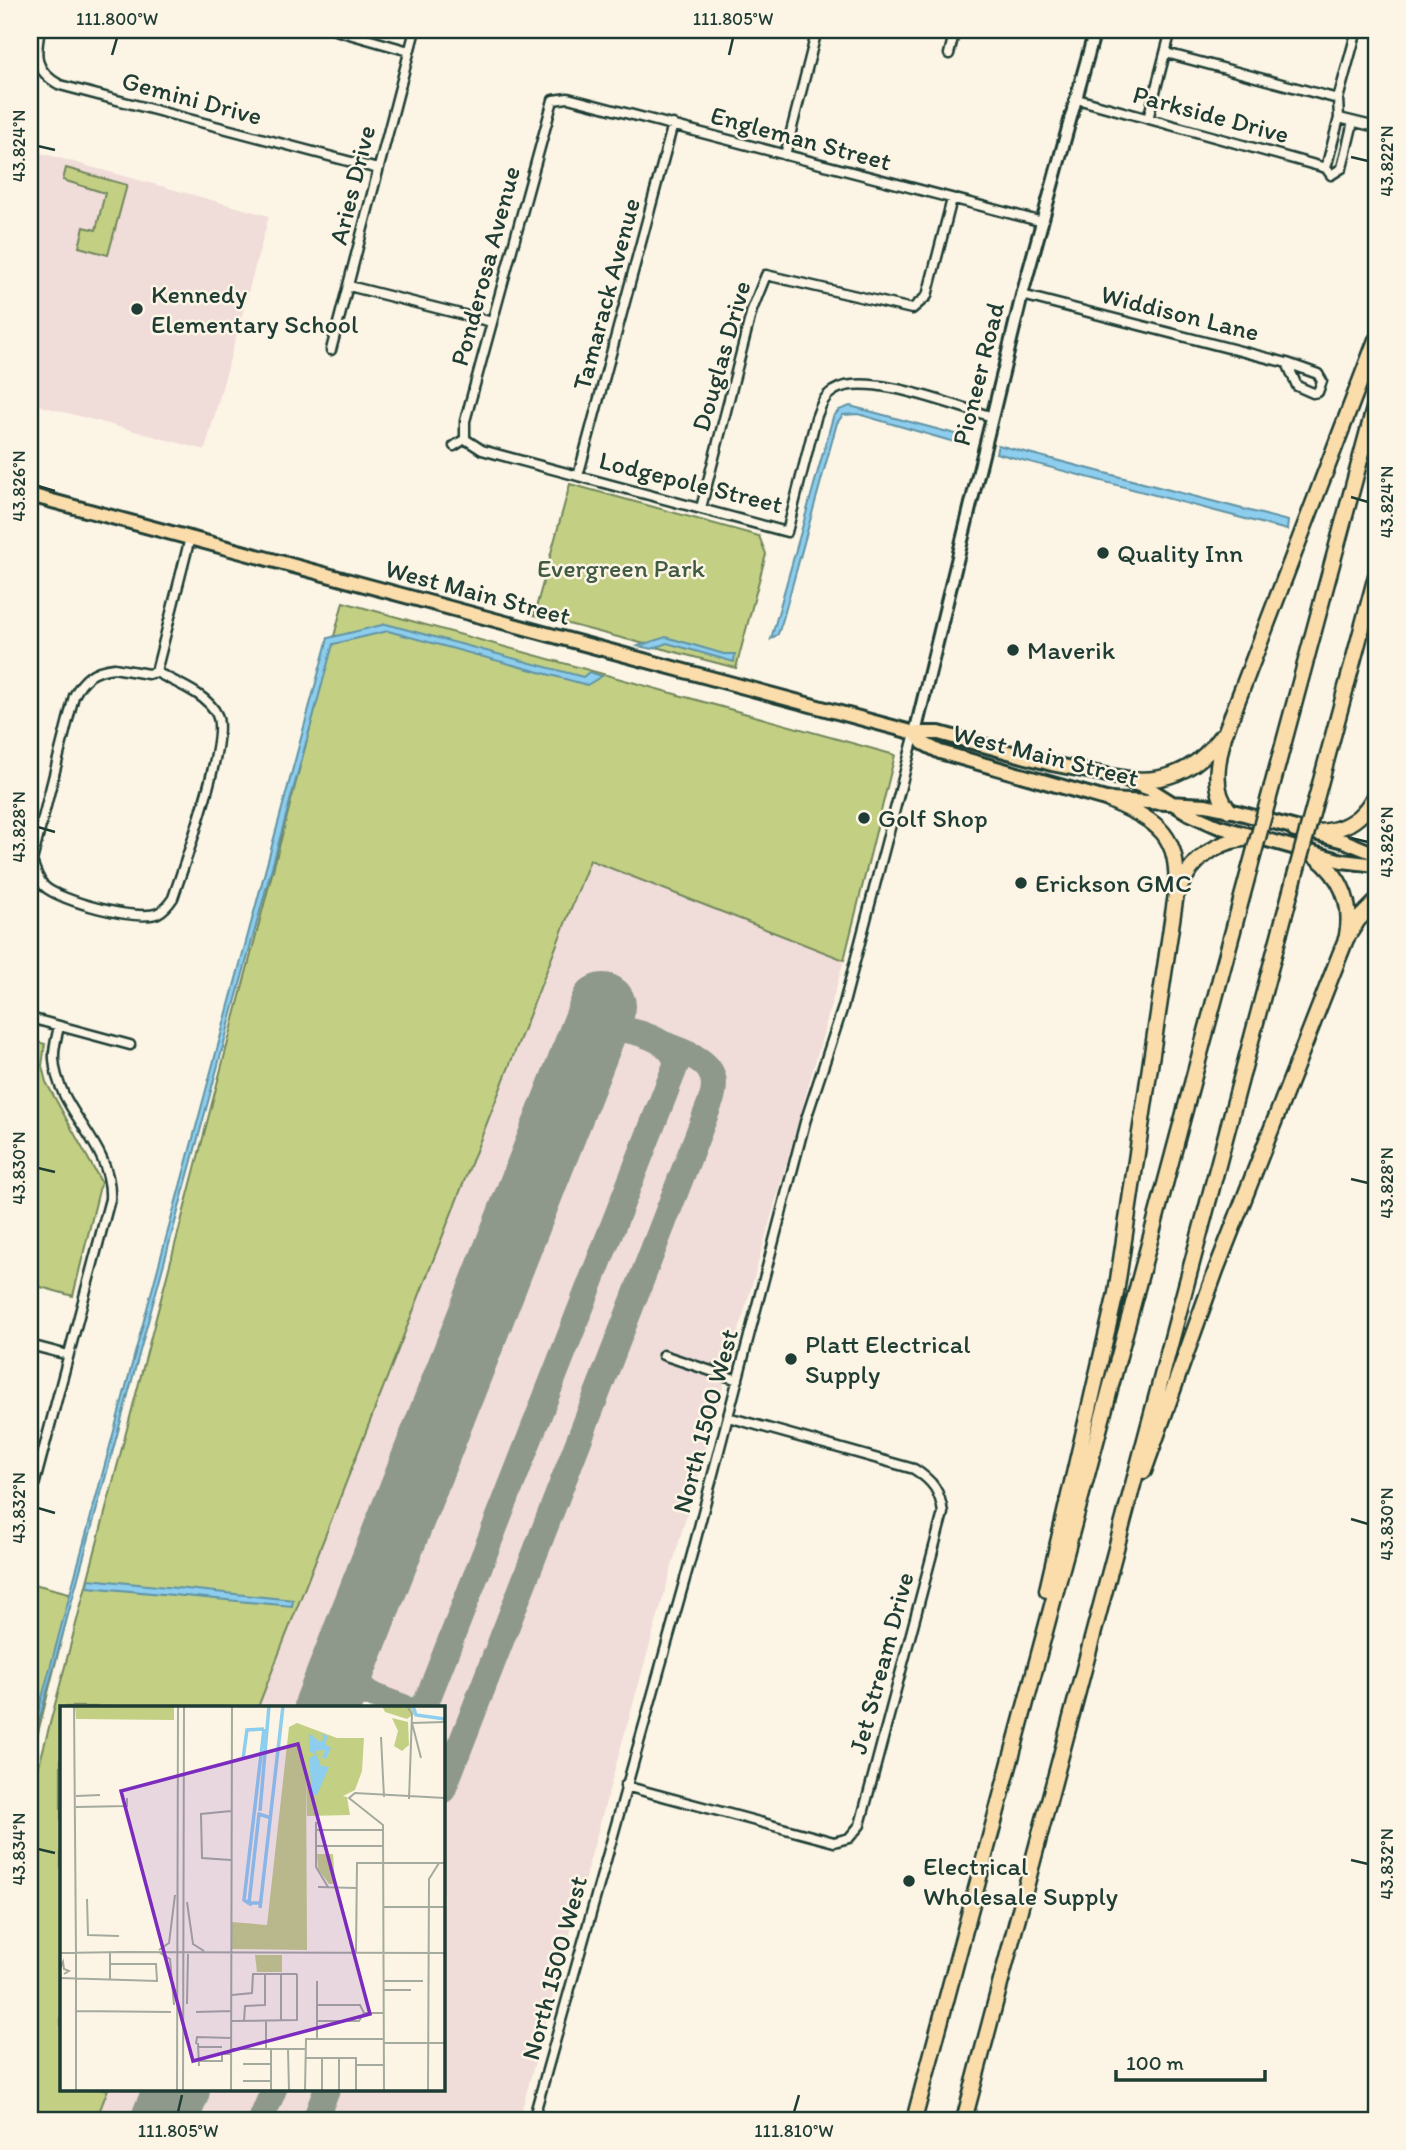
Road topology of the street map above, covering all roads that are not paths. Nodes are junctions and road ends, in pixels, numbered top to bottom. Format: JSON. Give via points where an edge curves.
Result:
{"nodes":[{"id":1,"x":40,"y":30,"type":"edge"},
{"id":2,"x":335,"y":30,"type":"edge"},
{"id":3,"x":415,"y":30,"type":"edge"},
{"id":4,"x":817,"y":30,"type":"edge"},
{"id":5,"x":955,"y":30,"type":"edge"},
{"id":6,"x":1095,"y":30,"type":"edge"},
{"id":7,"x":1171,"y":30,"type":"edge"},
{"id":8,"x":1357,"y":30,"type":"edge"},
{"id":9,"x":409,"y":51,"type":"junction"},
{"id":10,"x":1166,"y":53,"type":"junction"},
{"id":11,"x":949,"y":54,"type":"dead end"},
{"id":12,"x":1077,"y":99,"type":"junction"},
{"id":13,"x":1338,"y":99,"type":"junction"},
{"id":14,"x":550,"y":104,"type":"joint"},
{"id":15,"x":1339,"y":118,"type":"junction"},
{"id":16,"x":1148,"y":119,"type":"junction"},
{"id":17,"x":1353,"y":122,"type":"junction"},
{"id":18,"x":673,"y":124,"type":"junction"},
{"id":19,"x":1376,"y":127,"type":"edge"},
{"id":20,"x":785,"y":155,"type":"junction"},
{"id":21,"x":378,"y":169,"type":"junction"},
{"id":22,"x":1328,"y":171,"type":"junction"},
{"id":23,"x":952,"y":199,"type":"junction"},
{"id":24,"x":1043,"y":222,"type":"junction"},
{"id":25,"x":349,"y":286,"type":"junction"},
{"id":26,"x":1022,"y":295,"type":"junction"},
{"id":27,"x":492,"y":322,"type":"junction"},
{"id":28,"x":1376,"y":340,"type":"edge"},
{"id":29,"x":331,"y":350,"type":"dead end"},
{"id":30,"x":1287,"y":363,"type":"junction"},
{"id":31,"x":1376,"y":401,"type":"edge"},
{"id":32,"x":990,"y":416,"type":"junction"},
{"id":33,"x":465,"y":439,"type":"junction"},
{"id":34,"x":454,"y":446,"type":"dead end"},
{"id":35,"x":578,"y":475,"type":"junction"},
{"id":36,"x":30,"y":495,"type":"edge"},
{"id":37,"x":701,"y":508,"type":"junction"},
{"id":38,"x":190,"y":538,"type":"junction"},
{"id":39,"x":1376,"y":576,"type":"edge"},
{"id":40,"x":156,"y":672,"type":"junction"},
{"id":41,"x":1229,"y":723,"type":"junction"},
{"id":42,"x":915,"y":733,"type":"junction"},
{"id":43,"x":1117,"y":777,"type":"junction"},
{"id":44,"x":1376,"y":792,"type":"edge"},
{"id":45,"x":1109,"y":800,"type":"junction"},
{"id":46,"x":1173,"y":804,"type":"junction"},
{"id":47,"x":1229,"y":810,"type":"junction"},
{"id":48,"x":1295,"y":830,"type":"junction"},
{"id":49,"x":1264,"y":838,"type":"junction"},
{"id":50,"x":1307,"y":850,"type":"junction"},
{"id":51,"x":1376,"y":855,"type":"edge"},
{"id":52,"x":1376,"y":865,"type":"edge"},
{"id":53,"x":1376,"y":902,"type":"edge"},
{"id":54,"x":1174,"y":906,"type":"junction"},
{"id":55,"x":1346,"y":939,"type":"junction"},
{"id":56,"x":30,"y":1018,"type":"edge"},
{"id":57,"x":60,"y":1026,"type":"junction"},
{"id":58,"x":130,"y":1045,"type":"dead end"},
{"id":59,"x":30,"y":1345,"type":"edge"},
{"id":60,"x":68,"y":1355,"type":"junction"},
{"id":61,"x":663,"y":1355,"type":"dead end"},
{"id":62,"x":738,"y":1380,"type":"junction"},
{"id":63,"x":728,"y":1417,"type":"junction"},
{"id":64,"x":33,"y":1474,"type":"edge"},
{"id":65,"x":30,"y":1501,"type":"edge"},
{"id":66,"x":1110,"y":1564,"type":"junction"},
{"id":67,"x":1010,"y":1763,"type":"junction"},
{"id":68,"x":625,"y":1786,"type":"junction"},
{"id":69,"x":533,"y":2120,"type":"edge"},
{"id":70,"x":914,"y":2120,"type":"edge"},
{"id":71,"x":964,"y":2120,"type":"edge"}],
"edges":[{"from":1,"to":21,"type":"street","name":"Gemini Drive","via":[[37,65],[60,85]]},
{"from":2,"to":9,"type":"street"},
{"from":3,"to":9,"type":"street","name":"Aries Drive"},
{"from":4,"to":20,"type":"street"},
{"from":5,"to":11,"type":"street"},
{"from":6,"to":12,"type":"street","name":"Pioneer Road"},
{"from":7,"to":10,"type":"street"},
{"from":8,"to":13,"type":"street"},
{"from":9,"to":21,"type":"street","name":"Aries Drive"},
{"from":10,"to":13,"type":"street"},
{"from":10,"to":16,"type":"street"},
{"from":12,"to":16,"type":"street","name":"Parkside Drive"},
{"from":12,"to":24,"type":"street","name":"Pioneer Road"},
{"from":13,"to":15,"type":"street"},
{"from":14,"to":18,"type":"street","name":"Engleman Street","via":[[568,98]]},
{"from":14,"to":27,"type":"street","name":"Ponderosa Avenue"},
{"from":15,"to":17,"type":"street"},
{"from":15,"to":22,"type":"street"},
{"from":16,"to":22,"type":"street","name":"Parkside Drive"},
{"from":17,"to":19,"type":"street"},
{"from":17,"to":22,"type":"street","via":[[1342,168]]},
{"from":18,"to":20,"type":"street","name":"Engleman Street"},
{"from":18,"to":35,"type":"street","name":"Tamarack Avenue"},
{"from":20,"to":23,"type":"street","name":"Engleman Street"},
{"from":21,"to":25,"type":"street","name":"Aries Drive"},
{"from":23,"to":24,"type":"street","name":"Engleman Street"},
{"from":23,"to":37,"type":"street","name":"Douglas Drive","via":[[927,296],[912,309],[766,275],[752,310]]},
{"from":24,"to":26,"type":"street","name":"Pioneer Road"},
{"from":25,"to":27,"type":"street"},
{"from":25,"to":29,"type":"street","name":"Aries Drive"},
{"from":26,"to":30,"type":"street","name":"Widdison Lane"},
{"from":26,"to":32,"type":"street","name":"Pioneer Road"},
{"from":27,"to":33,"type":"street","name":"Ponderosa Avenue"},
{"from":28,"to":41,"type":"highway"},
{"from":30,"to":30,"type":"street","name":"Widdison Lane","via":[[1318,374],[1321,389],[1313,393],[1301,390]]},
{"from":31,"to":67,"type":"highway","bridge":true},
{"from":32,"to":37,"type":"street","name":"Lodgepole Street","via":[[865,383],[833,391],[816,418],[787,531]]},
{"from":32,"to":42,"type":"street","name":"Pioneer Road"},
{"from":33,"to":34,"type":"street"},
{"from":33,"to":35,"type":"street","name":"Lodgepole Street","via":[[482,450]]},
{"from":35,"to":37,"type":"street","name":"Lodgepole Street"},
{"from":36,"to":38,"type":"main road","name":"West Main Street"},
{"from":38,"to":40,"type":"street"},
{"from":38,"to":42,"type":"main road","name":"West Main Street"},
{"from":39,"to":66,"type":"highway","bridge":true},
{"from":40,"to":40,"type":"street","via":[[212,707],[219,722],[219,741],[173,898],[150,915],[103,909],[67,898],[42,884],[32,861],[80,686],[104,669]]},
{"from":41,"to":43,"type":"highway","via":[[1207,753],[1178,774],[1153,780]]},
{"from":41,"to":47,"type":"highway","via":[[1218,777],[1220,796]]},
{"from":42,"to":43,"type":"main road","name":"West Main Street","via":[[939,733]]},
{"from":42,"to":45,"type":"main road","name":"West Main Street","via":[[940,752]]},
{"from":42,"to":62,"type":"street","name":"North 1500 West"},
{"from":43,"to":46,"type":"main road","name":"West Main Street","via":[[1150,789]]},
{"from":44,"to":48,"type":"highway","via":[[1365,811],[1348,825],[1323,832]]},
{"from":45,"to":46,"type":"main road","name":"West Main Street"},
{"from":45,"to":54,"type":"highway","via":[[1149,818],[1167,836],[1177,870]]},
{"from":46,"to":47,"type":"main road","name":"West Main Street"},
{"from":46,"to":49,"type":"main road","name":"West Main Street","via":[[1217,826]]},
{"from":47,"to":48,"type":"main road","name":"West Main Street"},
{"from":48,"to":51,"type":"main road","name":"West Main Street","via":[[1344,841]]},
{"from":49,"to":50,"type":"main road","name":"West Main Street"},
{"from":49,"to":54,"type":"highway","via":[[1237,839],[1208,851],[1185,878]]},
{"from":50,"to":52,"type":"main road","name":"West Main Street"},
{"from":50,"to":55,"type":"highway","via":[[1331,869],[1343,887],[1348,909]]},
{"from":53,"to":55,"type":"highway"},
{"from":54,"to":67,"type":"highway","via":[[1116,1293]]},
{"from":55,"to":66,"type":"highway","via":[[1216,1270]]},
{"from":56,"to":57,"type":"street"},
{"from":57,"to":58,"type":"street"},
{"from":57,"to":60,"type":"street","via":[[54,1056],[60,1083],[103,1157],[111,1186]]},
{"from":59,"to":60,"type":"street"},
{"from":60,"to":64,"type":"street"},
{"from":61,"to":62,"type":"street"},
{"from":62,"to":63,"type":"street","name":"North 1500 West"},
{"from":63,"to":68,"type":"street","name":"North 1500 West"},
{"from":63,"to":68,"type":"street","name":"Jet Stream Drive","via":[[914,1469],[940,1494],[943,1513],[860,1825],[849,1838],[834,1842]]},
{"from":64,"to":65,"type":"street"},
{"from":66,"to":71,"type":"highway"},
{"from":67,"to":70,"type":"highway"},
{"from":68,"to":69,"type":"street","name":"North 1500 West"}]}
